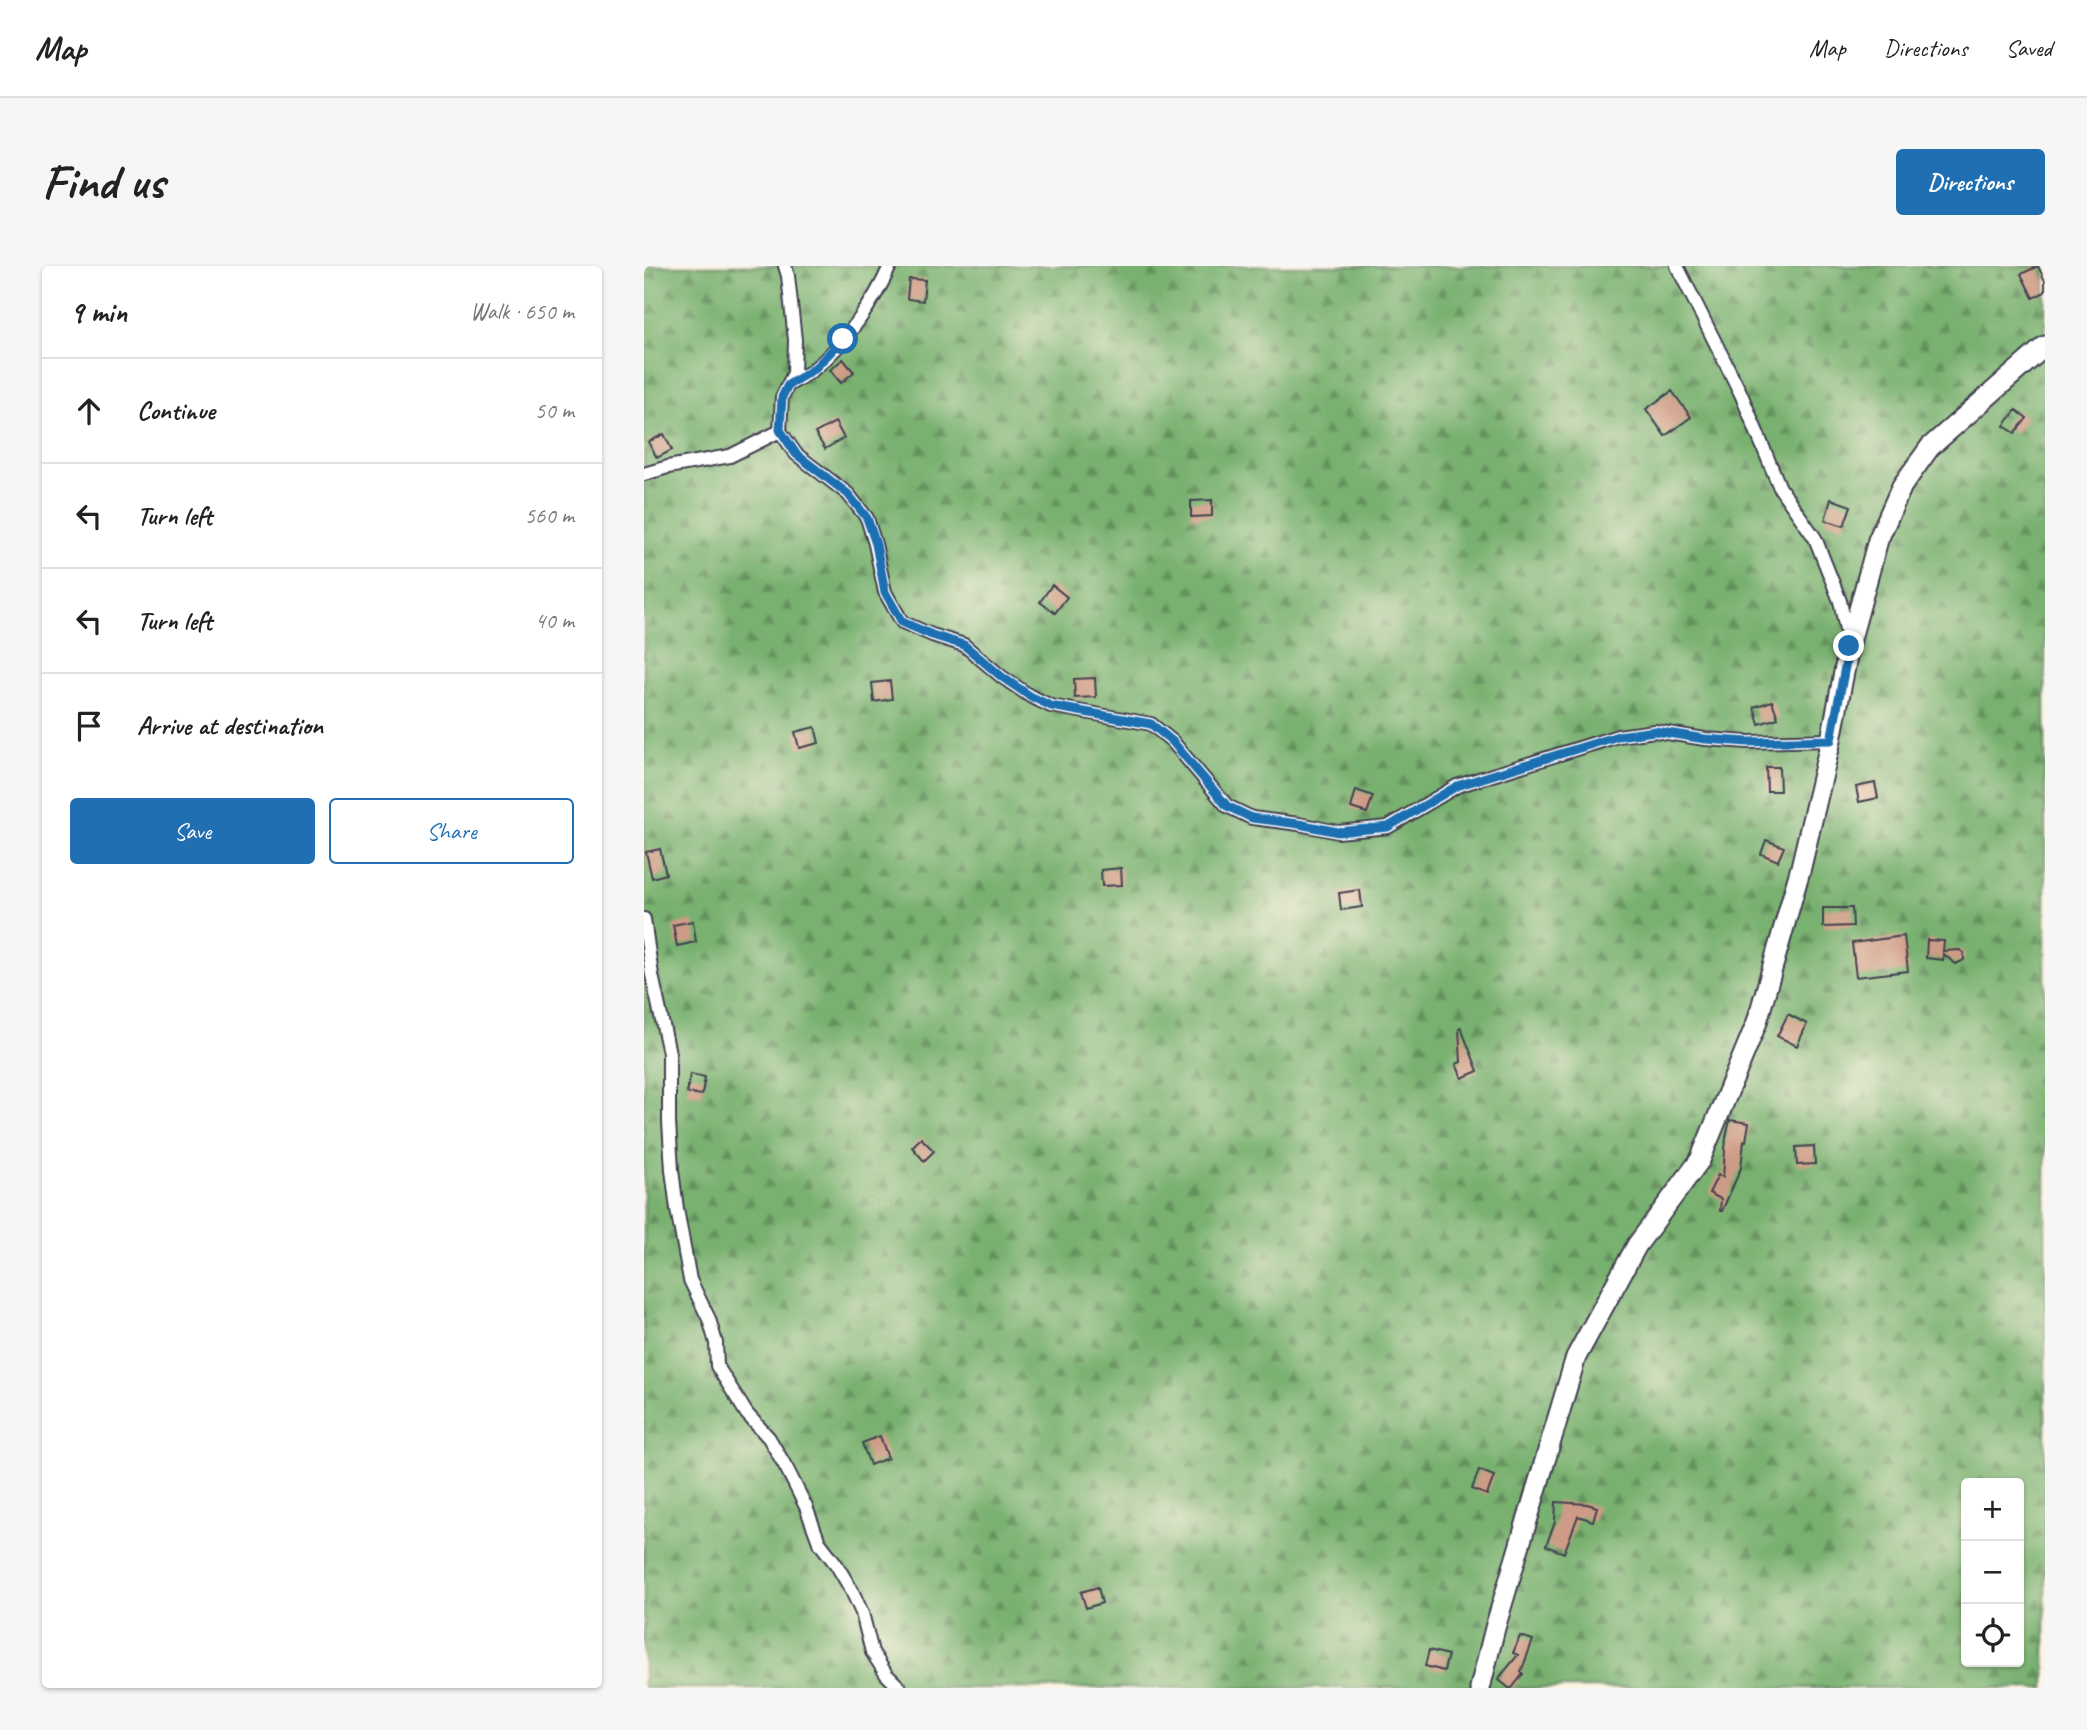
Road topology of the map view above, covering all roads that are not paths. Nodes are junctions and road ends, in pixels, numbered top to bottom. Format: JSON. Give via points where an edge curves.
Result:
{"nodes":[{"id":1,"x":785,"y":266,"type":"edge"},
{"id":2,"x":890,"y":266,"type":"edge"},
{"id":3,"x":1677,"y":266,"type":"edge"},
{"id":4,"x":2045,"y":346,"type":"edge"},
{"id":5,"x":788,"y":385,"type":"junction"},
{"id":6,"x":780,"y":430,"type":"junction"},
{"id":7,"x":644,"y":474,"type":"edge"},
{"id":8,"x":1849,"y":646,"type":"junction"},
{"id":9,"x":1831,"y":740,"type":"junction"},
{"id":10,"x":644,"y":919,"type":"edge"},
{"id":11,"x":900,"y":1688,"type":"edge"},
{"id":12,"x":1480,"y":1688,"type":"edge"}],
"edges":[{"from":1,"to":5,"type":"street","via":[[795,340],[794,373]]},
{"from":2,"to":5,"type":"street","via":[[879,290],[843,339],[814,369]]},
{"from":3,"to":8,"type":"street","via":[[1741,394],[1780,488],[1815,538],[1840,601]]},
{"from":4,"to":8,"type":"street","via":[[1930,447],[1902,486],[1878,540]]},
{"from":5,"to":6,"type":"street","via":[[782,397]]},
{"from":6,"to":7,"type":"street","via":[[730,456]]},
{"from":6,"to":9,"type":"street","via":[[796,454],[848,494],[867,518],[885,592],[902,622],[964,645],[1002,677],[1051,706],[1151,724],[1172,741],[1227,806],[1252,818],[1338,832],[1388,827],[1457,786],[1618,736],[1655,731],[1748,742]]},
{"from":8,"to":9,"type":"street"},
{"from":9,"to":12,"type":"street","via":[[1757,1022],[1700,1160],[1637,1245],[1576,1357]]},
{"from":10,"to":11,"type":"street","via":[[669,1053],[669,1122],[677,1209],[690,1280],[709,1320],[717,1366],[747,1414],[769,1437],[819,1542],[852,1591],[872,1652]]}]}
